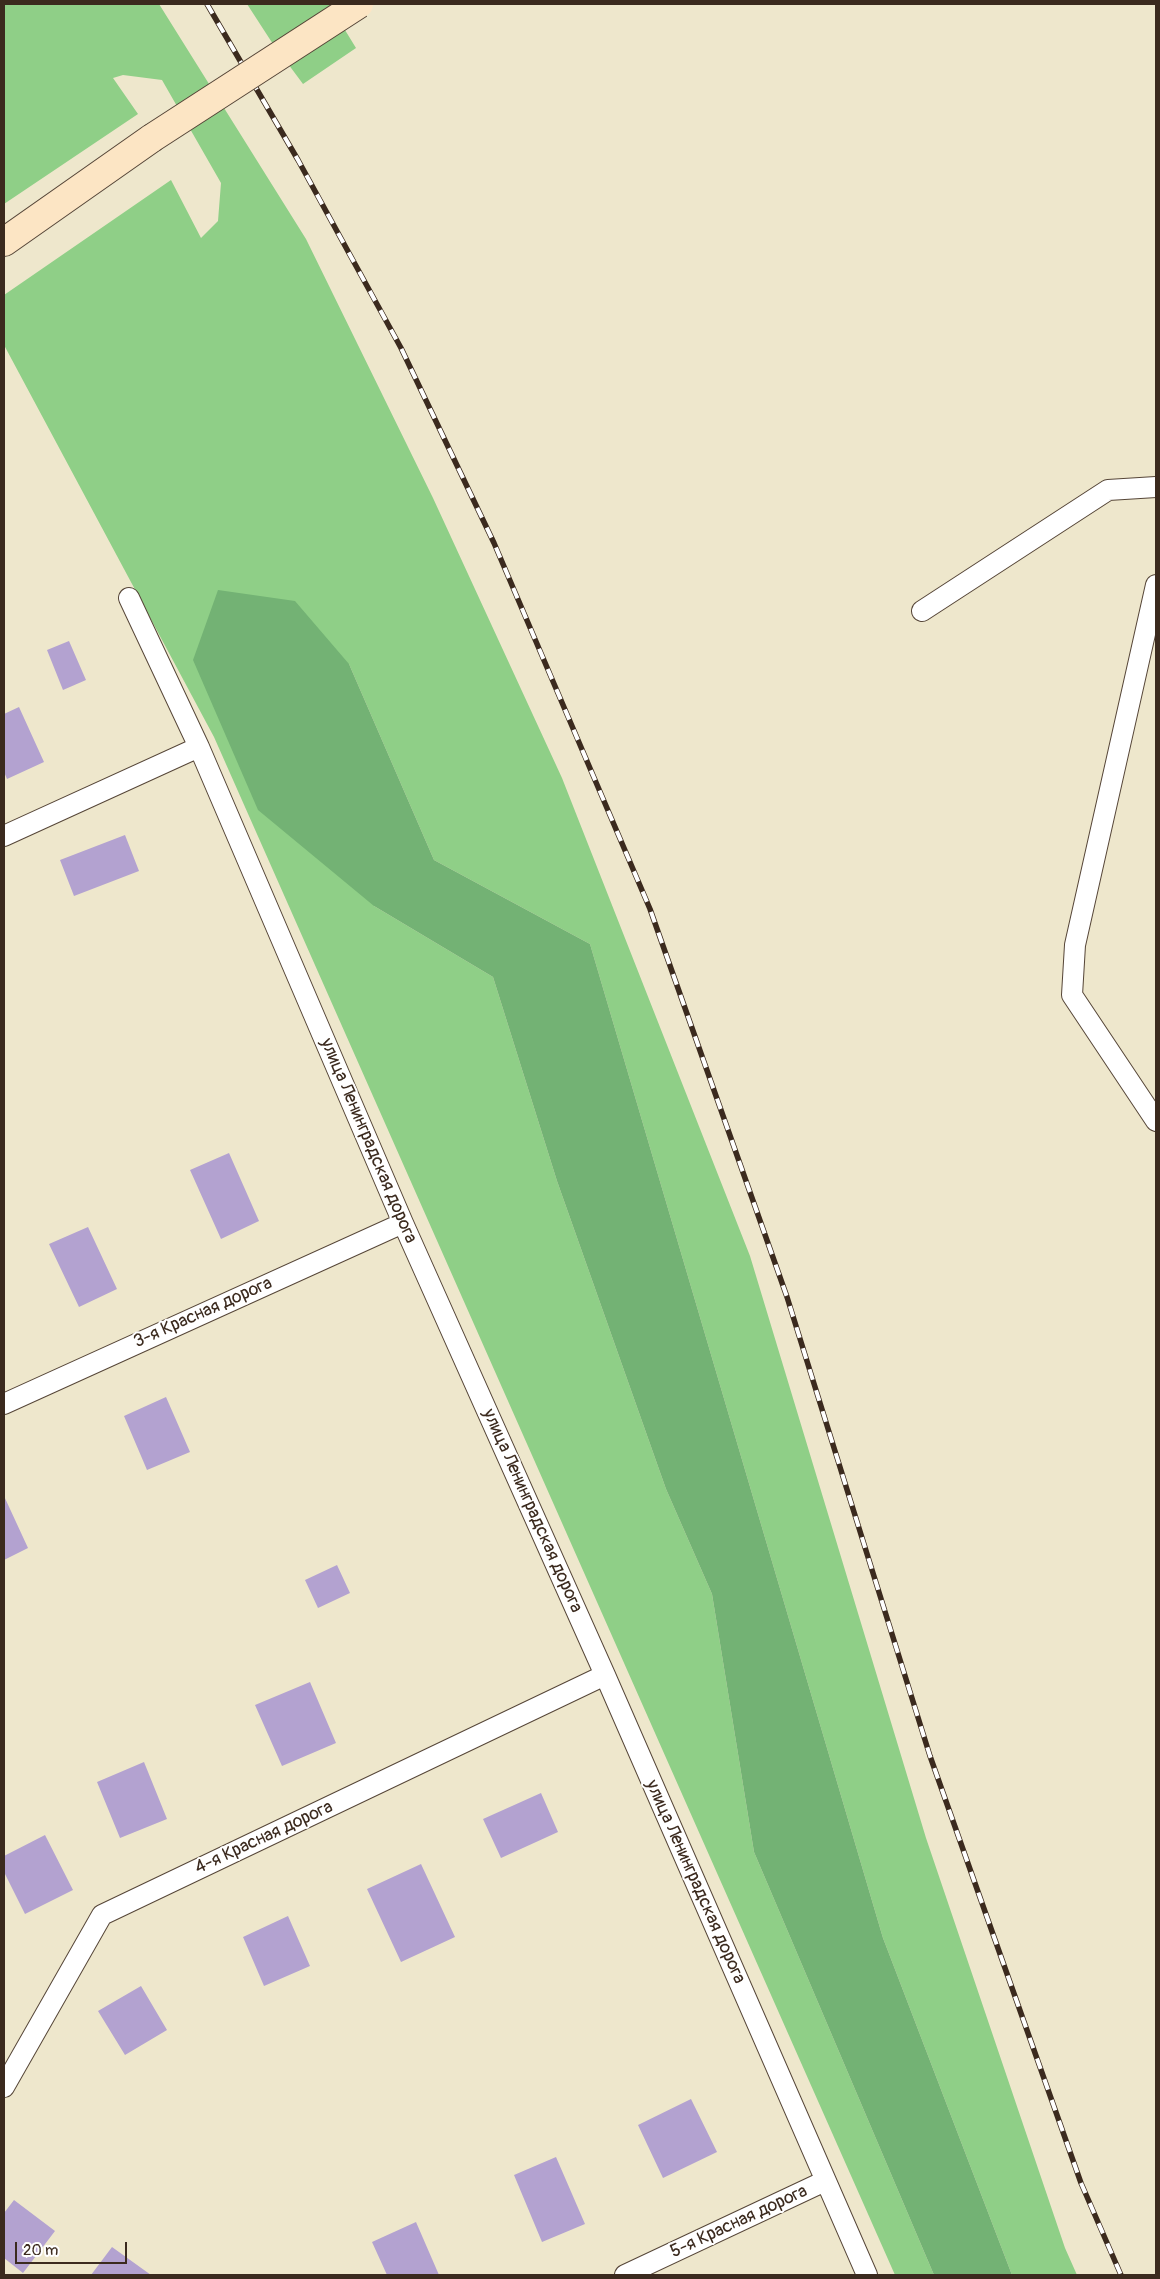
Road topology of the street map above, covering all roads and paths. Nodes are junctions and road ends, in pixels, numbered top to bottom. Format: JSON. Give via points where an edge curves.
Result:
{"nodes":[{"id":1,"x":359,"y":4,"type":"edge"},
{"id":2,"x":4,"y":242,"type":"edge"},
{"id":3,"x":1156,"y":487,"type":"edge"},
{"id":4,"x":1156,"y":585,"type":"edge"},
{"id":5,"x":129,"y":598,"type":"dead end"},
{"id":6,"x":922,"y":611,"type":"dead end"},
{"id":7,"x":199,"y":747,"type":"junction"},
{"id":8,"x":4,"y":836,"type":"edge"},
{"id":9,"x":1156,"y":1121,"type":"edge"},
{"id":10,"x":403,"y":1223,"type":"junction"},
{"id":11,"x":4,"y":1404,"type":"edge"},
{"id":12,"x":605,"y":1675,"type":"junction"},
{"id":13,"x":4,"y":2087,"type":"edge"},
{"id":14,"x":825,"y":2181,"type":"junction"},
{"id":15,"x":625,"y":2275,"type":"edge"},
{"id":16,"x":866,"y":2275,"type":"edge"}],
"edges":[{"from":1,"to":2,"type":"main road","bridge":true,"via":[[152,138]]},
{"from":3,"to":6,"type":"lane","via":[[1108,490]]},
{"from":4,"to":9,"type":"lane","via":[[1075,945],[1072,995]]},
{"from":5,"to":7,"type":"lane","name":"улица Ленинградская дорога"},
{"from":7,"to":8,"type":"lane"},
{"from":7,"to":10,"type":"lane","name":"улица Ленинградская дорога"},
{"from":10,"to":11,"type":"lane","name":"3-я Красная дорога"},
{"from":10,"to":12,"type":"lane","name":"улица Ленинградская дорога"},
{"from":12,"to":13,"type":"lane","name":"4-я Красная дорога","via":[[102,1915]]},
{"from":12,"to":14,"type":"lane","name":"улица Ленинградская дорога"},
{"from":14,"to":15,"type":"lane","name":"5-я Красная дорога"},
{"from":14,"to":16,"type":"lane","name":"улица Ленинградская дорога"}]}
